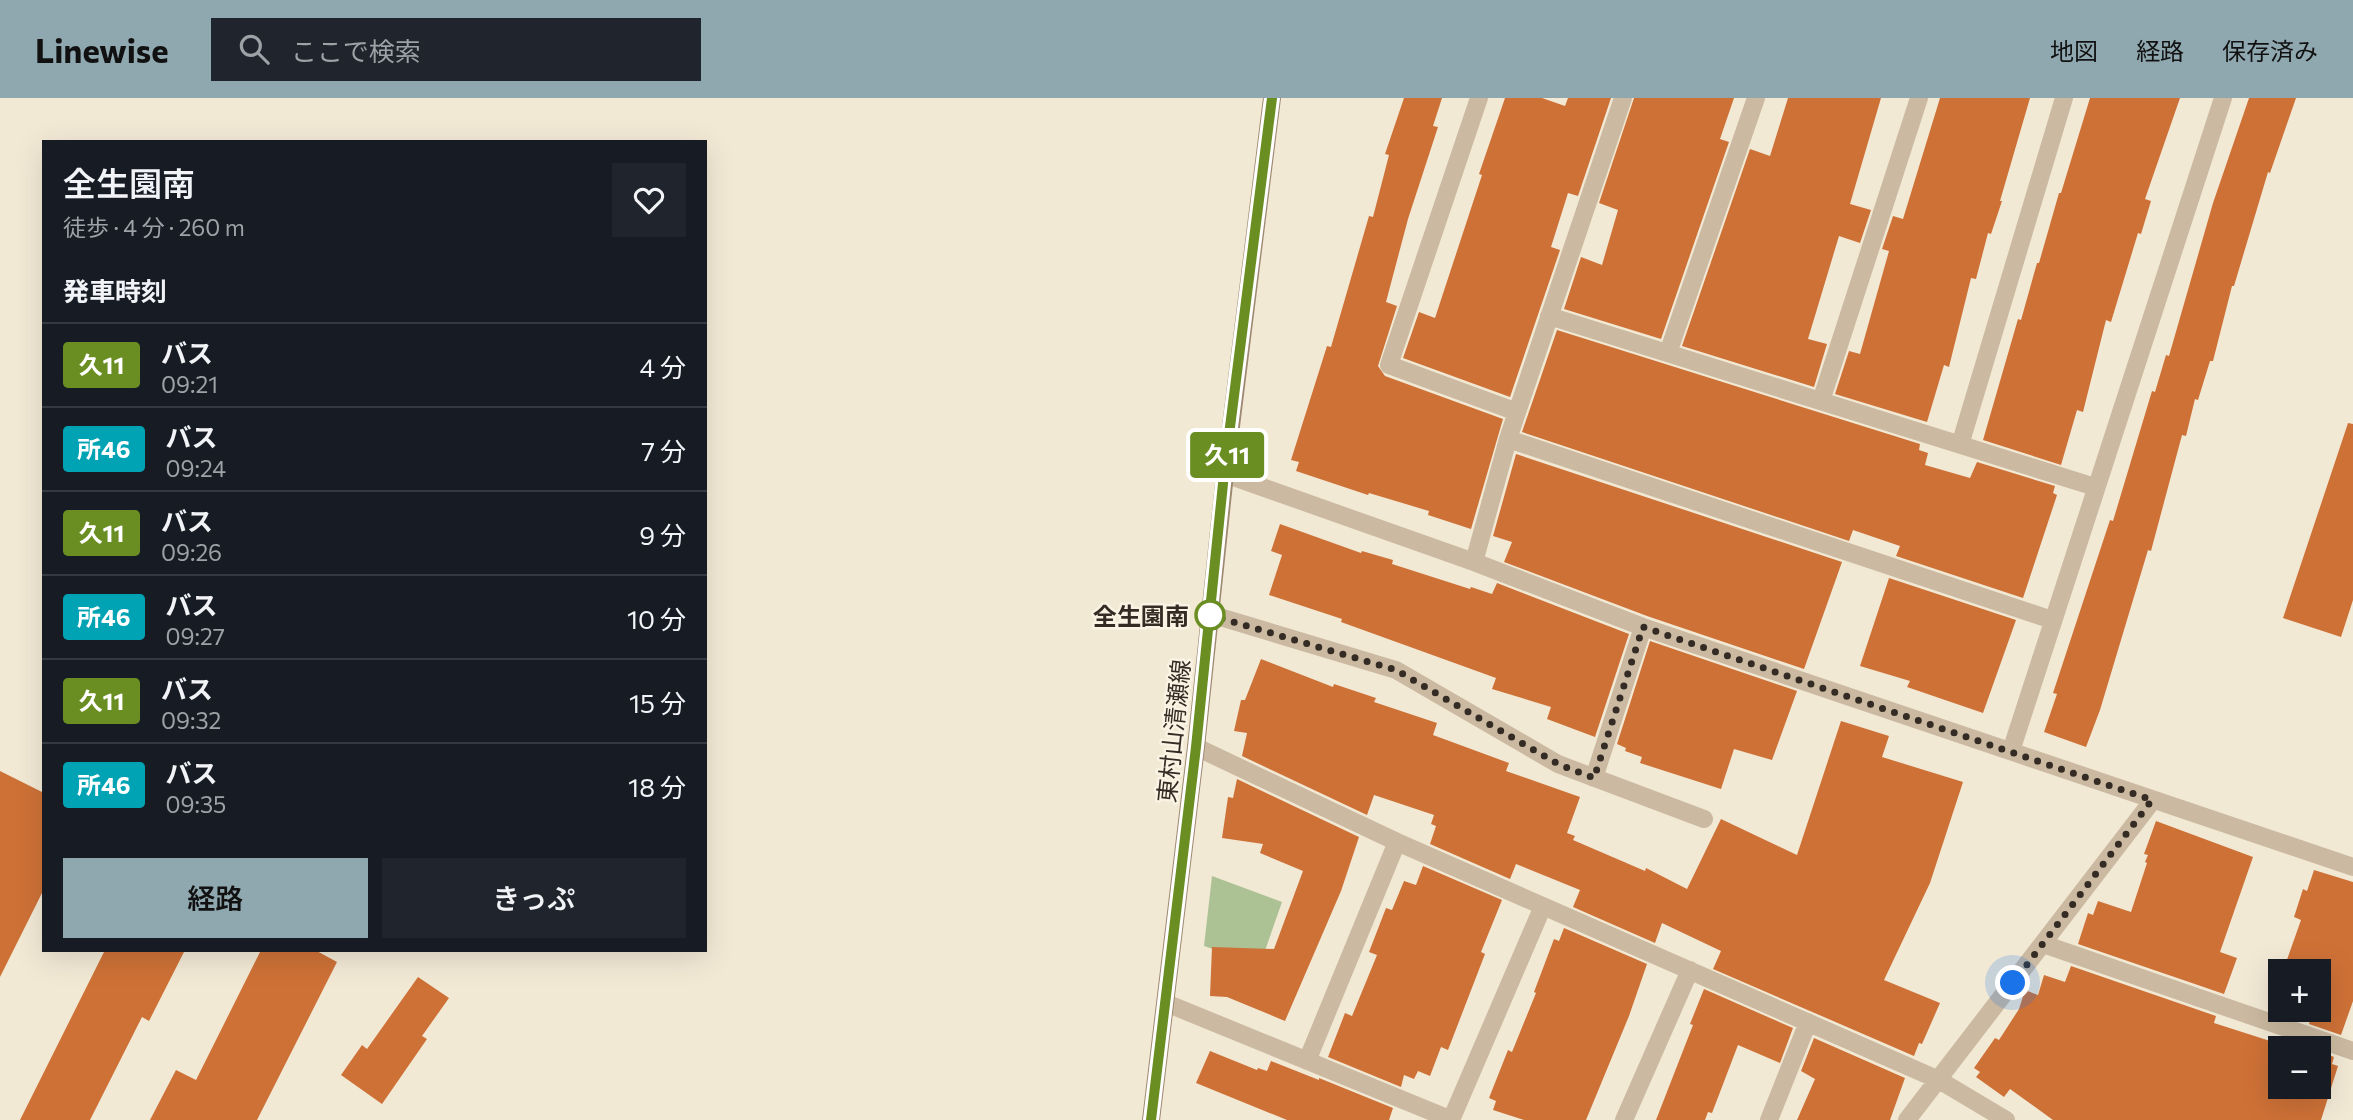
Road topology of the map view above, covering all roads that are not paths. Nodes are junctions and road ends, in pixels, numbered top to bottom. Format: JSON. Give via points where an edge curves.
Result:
{"nodes":[{"id":1,"x":1272,"y":98,"type":"edge"},
{"id":2,"x":1479,"y":98,"type":"edge"},
{"id":3,"x":1623,"y":98,"type":"edge"},
{"id":4,"x":1756,"y":98,"type":"edge"},
{"id":5,"x":1919,"y":98,"type":"edge"},
{"id":6,"x":2064,"y":98,"type":"edge"},
{"id":7,"x":2223,"y":98,"type":"edge"},
{"id":8,"x":1549,"y":316,"type":"junction"},
{"id":9,"x":1668,"y":353,"type":"junction"},
{"id":10,"x":1821,"y":401,"type":"junction"},
{"id":11,"x":1517,"y":412,"type":"junction"},
{"id":12,"x":1508,"y":439,"type":"junction"},
{"id":13,"x":1960,"y":445,"type":"junction"},
{"id":14,"x":1224,"y":474,"type":"junction"},
{"id":15,"x":2095,"y":487,"type":"junction"},
{"id":16,"x":1475,"y":562,"type":"junction"},
{"id":17,"x":1210,"y":614,"type":"junction"},
{"id":18,"x":2052,"y":620,"type":"junction"},
{"id":19,"x":1643,"y":627,"type":"junction"},
{"id":20,"x":1196,"y":747,"type":"junction"},
{"id":21,"x":2011,"y":751,"type":"junction"},
{"id":22,"x":1594,"y":778,"type":"junction"},
{"id":23,"x":2152,"y":800,"type":"junction"},
{"id":24,"x":1704,"y":819,"type":"dead end"},
{"id":25,"x":1397,"y":842,"type":"junction"},
{"id":26,"x":2353,"y":867,"type":"edge"},
{"id":27,"x":1543,"y":906,"type":"junction"},
{"id":28,"x":2043,"y":944,"type":"junction"},
{"id":29,"x":1689,"y":970,"type":"junction"},
{"id":30,"x":1166,"y":1003,"type":"junction"},
{"id":31,"x":1808,"y":1022,"type":"junction"},
{"id":32,"x":2353,"y":1051,"type":"edge"},
{"id":33,"x":1307,"y":1061,"type":"junction"},
{"id":34,"x":1940,"y":1080,"type":"junction"},
{"id":35,"x":1151,"y":1120,"type":"edge"},
{"id":36,"x":1451,"y":1120,"type":"edge"},
{"id":37,"x":1624,"y":1120,"type":"edge"},
{"id":38,"x":1769,"y":1120,"type":"edge"},
{"id":39,"x":1907,"y":1120,"type":"edge"},
{"id":40,"x":2006,"y":1120,"type":"edge"}],
"edges":[{"from":1,"to":14,"type":"main road","name":"東村山清瀬線"},
{"from":2,"to":11,"type":"street","via":[[1389,365]]},
{"from":3,"to":8,"type":"street"},
{"from":4,"to":9,"type":"street"},
{"from":5,"to":10,"type":"street"},
{"from":6,"to":13,"type":"street"},
{"from":7,"to":15,"type":"street"},
{"from":8,"to":9,"type":"street"},
{"from":8,"to":11,"type":"street"},
{"from":9,"to":10,"type":"street"},
{"from":10,"to":13,"type":"street"},
{"from":11,"to":12,"type":"street"},
{"from":12,"to":16,"type":"street"},
{"from":12,"to":18,"type":"street"},
{"from":13,"to":15,"type":"street"},
{"from":14,"to":16,"type":"street"},
{"from":14,"to":17,"type":"main road","name":"東村山清瀬線"},
{"from":15,"to":18,"type":"street"},
{"from":16,"to":19,"type":"street"},
{"from":17,"to":20,"type":"main road","name":"東村山清瀬線"},
{"from":17,"to":22,"type":"street","via":[[1396,670],[1558,764]]},
{"from":18,"to":21,"type":"street"},
{"from":19,"to":21,"type":"street"},
{"from":19,"to":22,"type":"street"},
{"from":20,"to":25,"type":"street"},
{"from":20,"to":30,"type":"main road","name":"東村山清瀬線"},
{"from":21,"to":23,"type":"street"},
{"from":22,"to":24,"type":"street"},
{"from":23,"to":26,"type":"street"},
{"from":23,"to":28,"type":"street"},
{"from":25,"to":27,"type":"street"},
{"from":25,"to":33,"type":"street"},
{"from":27,"to":29,"type":"street"},
{"from":27,"to":36,"type":"street"},
{"from":28,"to":32,"type":"street"},
{"from":28,"to":34,"type":"street"},
{"from":29,"to":31,"type":"street"},
{"from":29,"to":37,"type":"street"},
{"from":30,"to":33,"type":"street"},
{"from":30,"to":35,"type":"main road","name":"東村山清瀬線"},
{"from":31,"to":34,"type":"street"},
{"from":31,"to":38,"type":"street"},
{"from":33,"to":36,"type":"street"},
{"from":34,"to":39,"type":"street"},
{"from":34,"to":40,"type":"street"}]}
